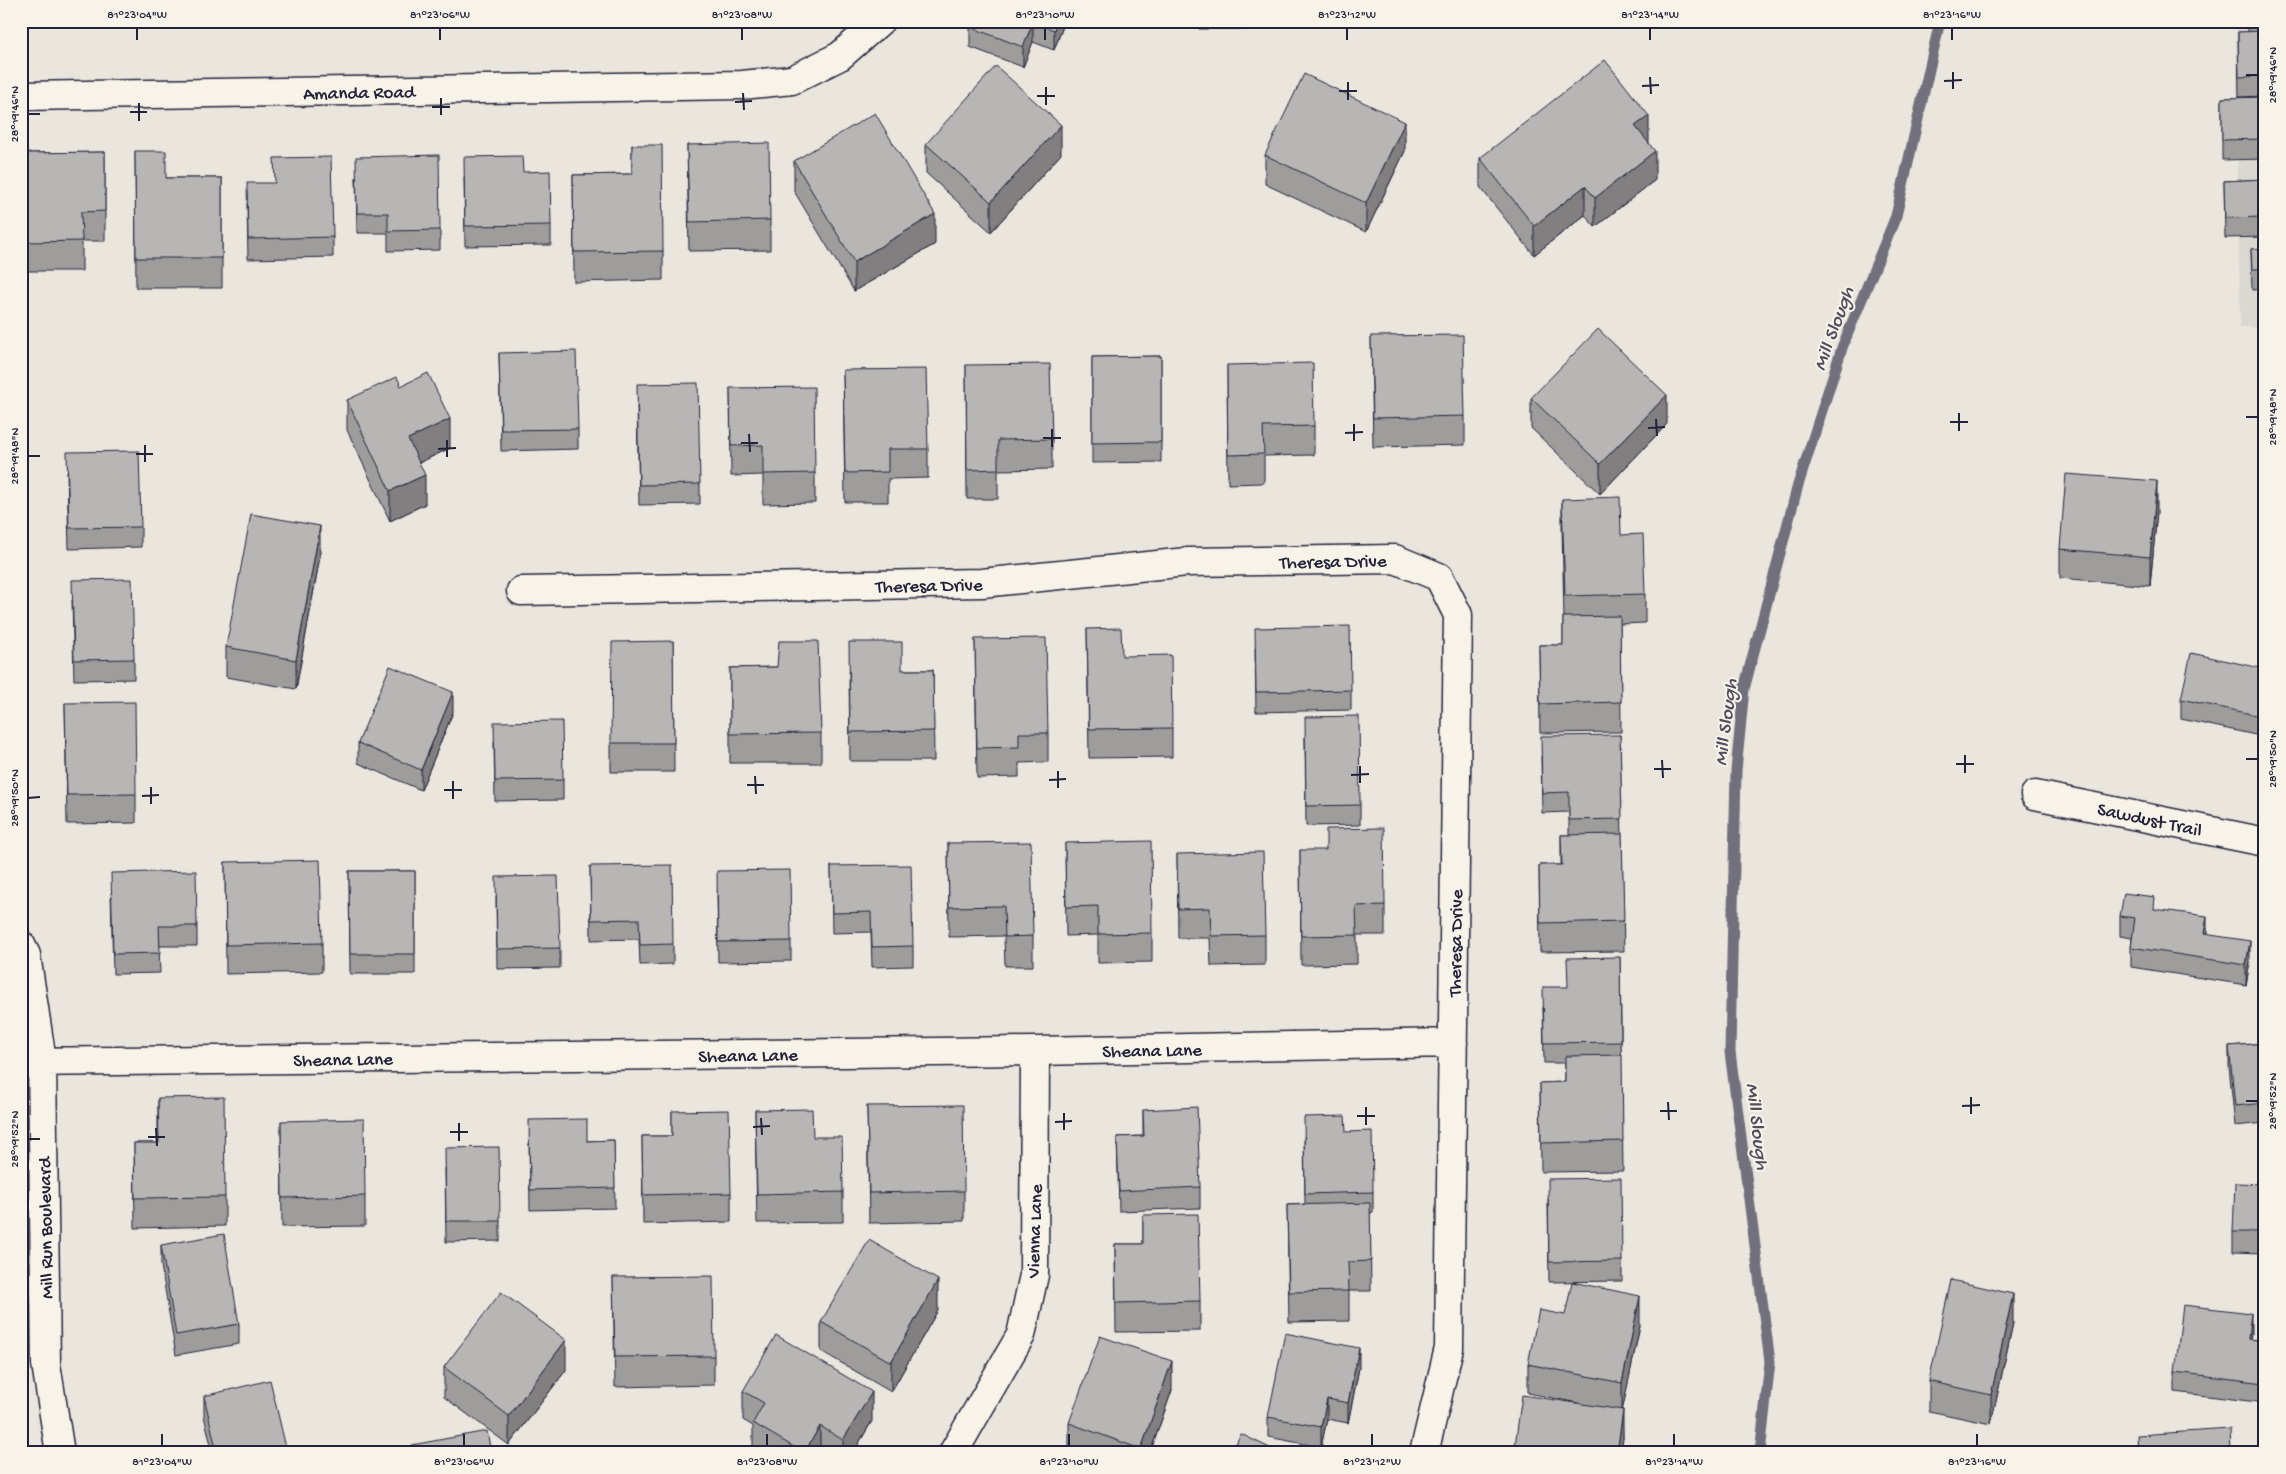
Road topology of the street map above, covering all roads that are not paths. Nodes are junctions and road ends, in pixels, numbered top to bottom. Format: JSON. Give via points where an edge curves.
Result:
{"nodes":[{"id":1,"x":880,"y":21,"type":"edge"},
{"id":2,"x":21,"y":96,"type":"edge"},
{"id":3,"x":521,"y":591,"type":"dead end"},
{"id":4,"x":2035,"y":795,"type":"dead end"},
{"id":5,"x":2265,"y":842,"type":"edge"},
{"id":6,"x":21,"y":945,"type":"edge"},
{"id":7,"x":1453,"y":1042,"type":"junction"},
{"id":8,"x":1035,"y":1051,"type":"junction"},
{"id":9,"x":32,"y":1061,"type":"edge"},
{"id":10,"x":60,"y":1453,"type":"edge"},
{"id":11,"x":953,"y":1453,"type":"edge"},
{"id":12,"x":1424,"y":1453,"type":"edge"}],
"edges":[{"from":1,"to":2,"type":"street","name":"Amanda Road","via":[[840,56],[792,80],[742,85]]},
{"from":3,"to":7,"type":"street","name":"Theresa Drive","via":[[982,583],[1197,562],[1395,559],[1438,577],[1458,615]]},
{"from":4,"to":5,"type":"street","name":"Sawdust Trail"},
{"from":6,"to":9,"type":"street","name":"Mill Run Boulevard","via":[[26,955]]},
{"from":7,"to":8,"type":"street","name":"Sheana Lane"},
{"from":7,"to":12,"type":"street","name":"Theresa Drive","via":[[1449,1348]]},
{"from":8,"to":9,"type":"street","name":"Sheana Lane"},
{"from":8,"to":11,"type":"street","name":"Vienna Lane","via":[[1034,1275],[1021,1335]]},
{"from":9,"to":10,"type":"street","name":"Mill Run Boulevard","via":[[46,1364]]}]}
